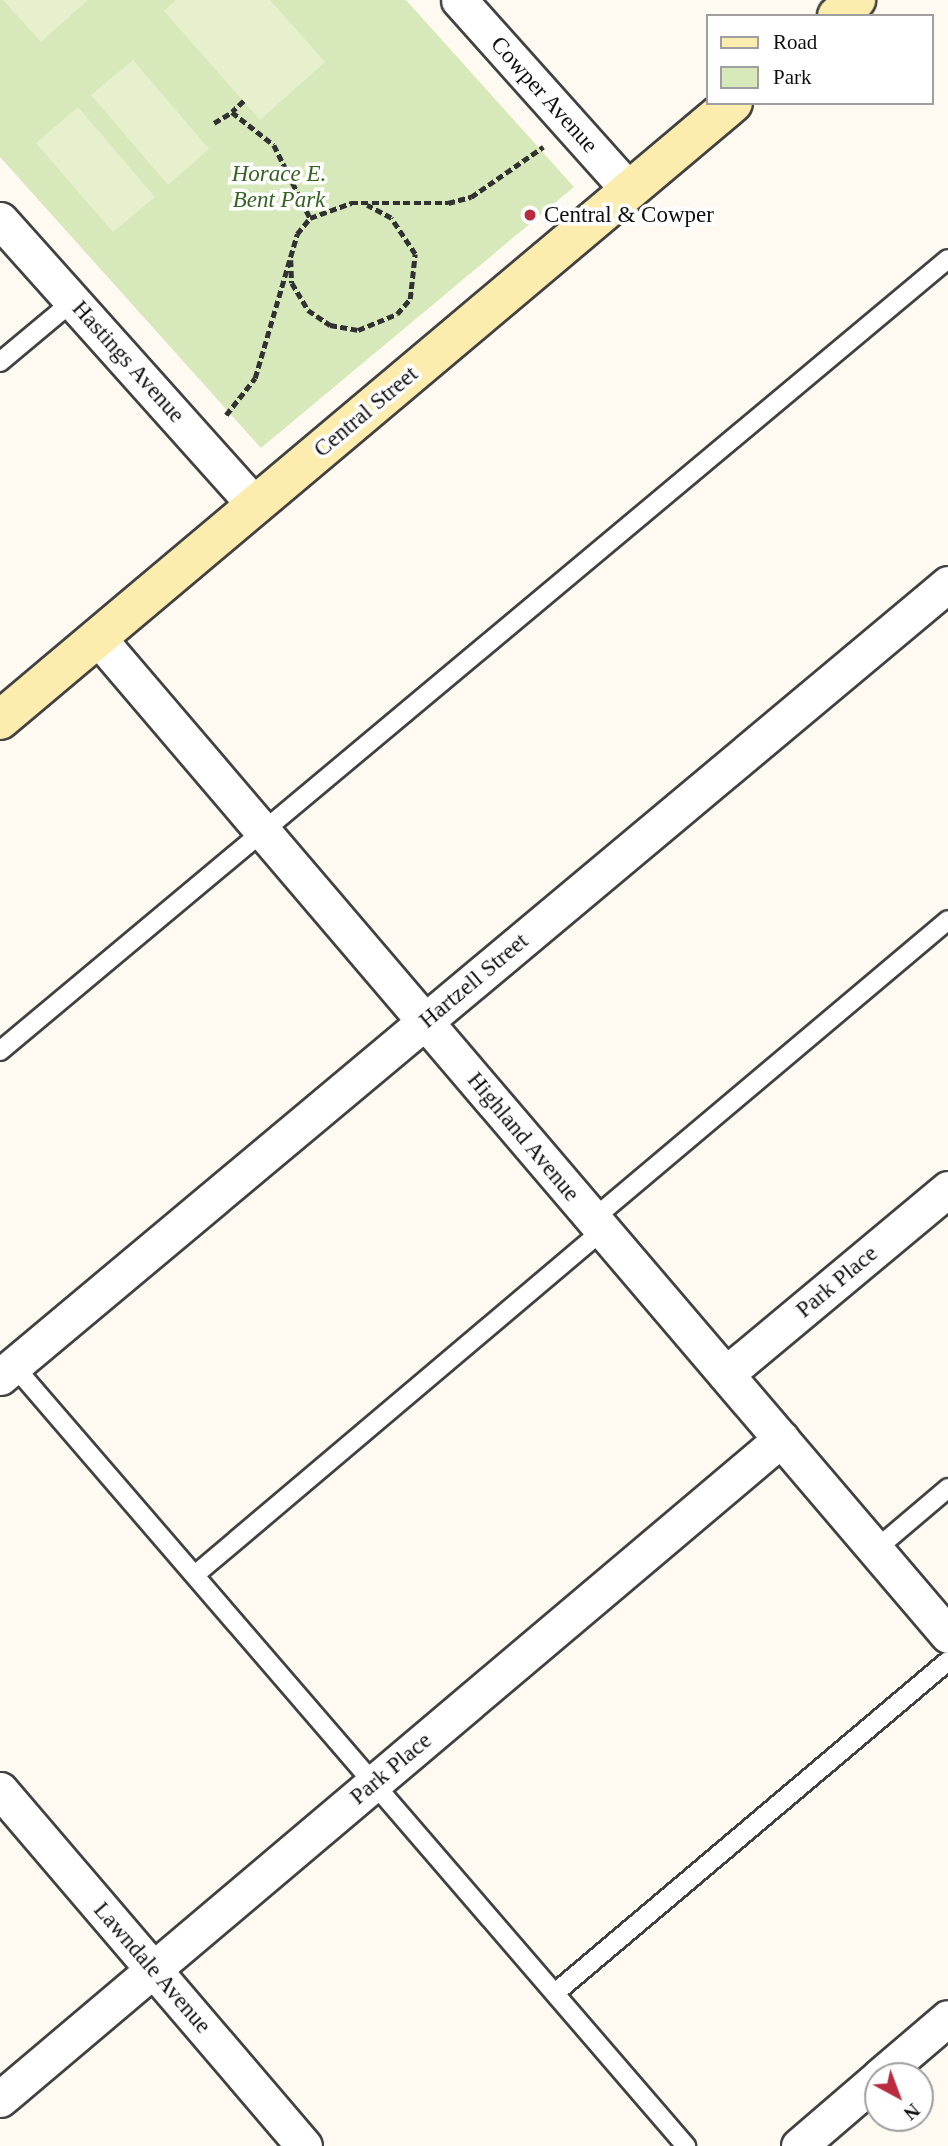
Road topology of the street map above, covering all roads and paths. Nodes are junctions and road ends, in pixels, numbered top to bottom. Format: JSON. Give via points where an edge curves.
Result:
{"nodes":[{"id":1,"x":856,"y":0,"type":"edge"},
{"id":2,"x":463,"y":1,"type":"edge"},
{"id":3,"x":839,"y":14,"type":"edge"},
{"id":4,"x":244,"y":101,"type":"dead end"},
{"id":5,"x":731,"y":105,"type":"edge"},
{"id":6,"x":232,"y":112,"type":"junction"},
{"id":7,"x":214,"y":123,"type":"dead end"},
{"id":8,"x":543,"y":147,"type":"dead end"},
{"id":9,"x":629,"y":190,"type":"junction"},
{"id":10,"x":351,"y":203,"type":"junction"},
{"id":11,"x":310,"y":218,"type":"junction"},
{"id":12,"x":0,"y":220,"type":"edge"},
{"id":13,"x":290,"y":255,"type":"junction"},
{"id":14,"x":948,"y":259,"type":"edge"},
{"id":15,"x":73,"y":301,"type":"junction"},
{"id":16,"x":0,"y":362,"type":"edge"},
{"id":17,"x":226,"y":415,"type":"dead end"},
{"id":18,"x":255,"y":505,"type":"junction"},
{"id":19,"x":948,"y":584,"type":"edge"},
{"id":20,"x":98,"y":638,"type":"junction"},
{"id":21,"x":0,"y":720,"type":"edge"},
{"id":22,"x":262,"y":831,"type":"junction"},
{"id":23,"x":948,"y":920,"type":"edge"},
{"id":24,"x":425,"y":1022,"type":"junction"},
{"id":25,"x":0,"y":1051,"type":"edge"},
{"id":26,"x":948,"y":1189,"type":"edge"},
{"id":27,"x":598,"y":1224,"type":"junction"},
{"id":28,"x":7,"y":1371,"type":"edge"},
{"id":29,"x":726,"y":1374,"type":"junction"},
{"id":30,"x":781,"y":1439,"type":"junction"},
{"id":31,"x":948,"y":1488,"type":"edge"},
{"id":32,"x":875,"y":1550,"type":"junction"},
{"id":33,"x":196,"y":1574,"type":"junction"},
{"id":34,"x":948,"y":1635,"type":"edge"},
{"id":35,"x":948,"y":1661,"type":"edge"},
{"id":36,"x":373,"y":1784,"type":"junction"},
{"id":37,"x":0,"y":1790,"type":"edge"},
{"id":38,"x":153,"y":1969,"type":"junction"},
{"id":39,"x":555,"y":1993,"type":"junction"},
{"id":40,"x":948,"y":2018,"type":"edge"},
{"id":41,"x":897,"y":2062,"type":"edge"},
{"id":42,"x":864,"y":2090,"type":"edge"},
{"id":43,"x":0,"y":2099,"type":"edge"},
{"id":44,"x":304,"y":2146,"type":"edge"},
{"id":45,"x":685,"y":2146,"type":"edge"},
{"id":46,"x":799,"y":2146,"type":"edge"}],
"edges":[{"from":1,"to":3,"type":"main road"},
{"from":2,"to":9,"type":"street","name":"Cowper Avenue"},
{"from":4,"to":6,"type":"path"},
{"from":5,"to":9,"type":"main road","name":"Central Street"},
{"from":6,"to":7,"type":"path"},
{"from":6,"to":11,"type":"path","via":[[274,145]]},
{"from":8,"to":10,"type":"path","via":[[471,197],[448,202]]},
{"from":9,"to":18,"type":"main road","name":"Central Street"},
{"from":10,"to":11,"type":"path"},
{"from":10,"to":13,"type":"path","via":[[373,206],[391,218],[415,254],[410,299],[397,314],[358,330],[330,325],[309,310],[292,284]]},
{"from":11,"to":13,"type":"path","via":[[297,234]]},
{"from":12,"to":15,"type":"street","name":"Hastings Avenue"},
{"from":13,"to":17,"type":"path","via":[[262,360],[247,392]]},
{"from":14,"to":22,"type":"lane"},
{"from":15,"to":16,"type":"lane"},
{"from":15,"to":18,"type":"street","name":"Hastings Avenue"},
{"from":18,"to":20,"type":"main road","name":"Central Street"},
{"from":19,"to":24,"type":"street","name":"Hartzell Street"},
{"from":20,"to":21,"type":"main road","name":"Central Street"},
{"from":20,"to":22,"type":"street","name":"Highland Avenue"},
{"from":22,"to":24,"type":"street","name":"Highland Avenue"},
{"from":22,"to":25,"type":"lane"},
{"from":23,"to":27,"type":"lane"},
{"from":24,"to":27,"type":"street","name":"Highland Avenue"},
{"from":24,"to":28,"type":"street","name":"Hartzell Street"},
{"from":26,"to":29,"type":"street","name":"Park Place"},
{"from":27,"to":29,"type":"street","name":"Highland Avenue"},
{"from":27,"to":33,"type":"lane"},
{"from":28,"to":33,"type":"lane"},
{"from":29,"to":30,"type":"street","name":"Highland Avenue"},
{"from":30,"to":32,"type":"street","name":"Highland Avenue"},
{"from":30,"to":36,"type":"street","name":"Park Place"},
{"from":31,"to":32,"type":"lane"},
{"from":32,"to":34,"type":"street","name":"Highland Avenue"},
{"from":33,"to":36,"type":"lane"},
{"from":35,"to":39,"type":"lane"},
{"from":36,"to":38,"type":"street","name":"Park Place"},
{"from":36,"to":39,"type":"lane"},
{"from":37,"to":38,"type":"street","name":"Lawndale Avenue"},
{"from":38,"to":43,"type":"street","name":"Park Place"},
{"from":38,"to":44,"type":"street","name":"Lawndale Avenue"},
{"from":39,"to":45,"type":"lane"},
{"from":40,"to":41,"type":"street"},
{"from":42,"to":46,"type":"street"}]}
